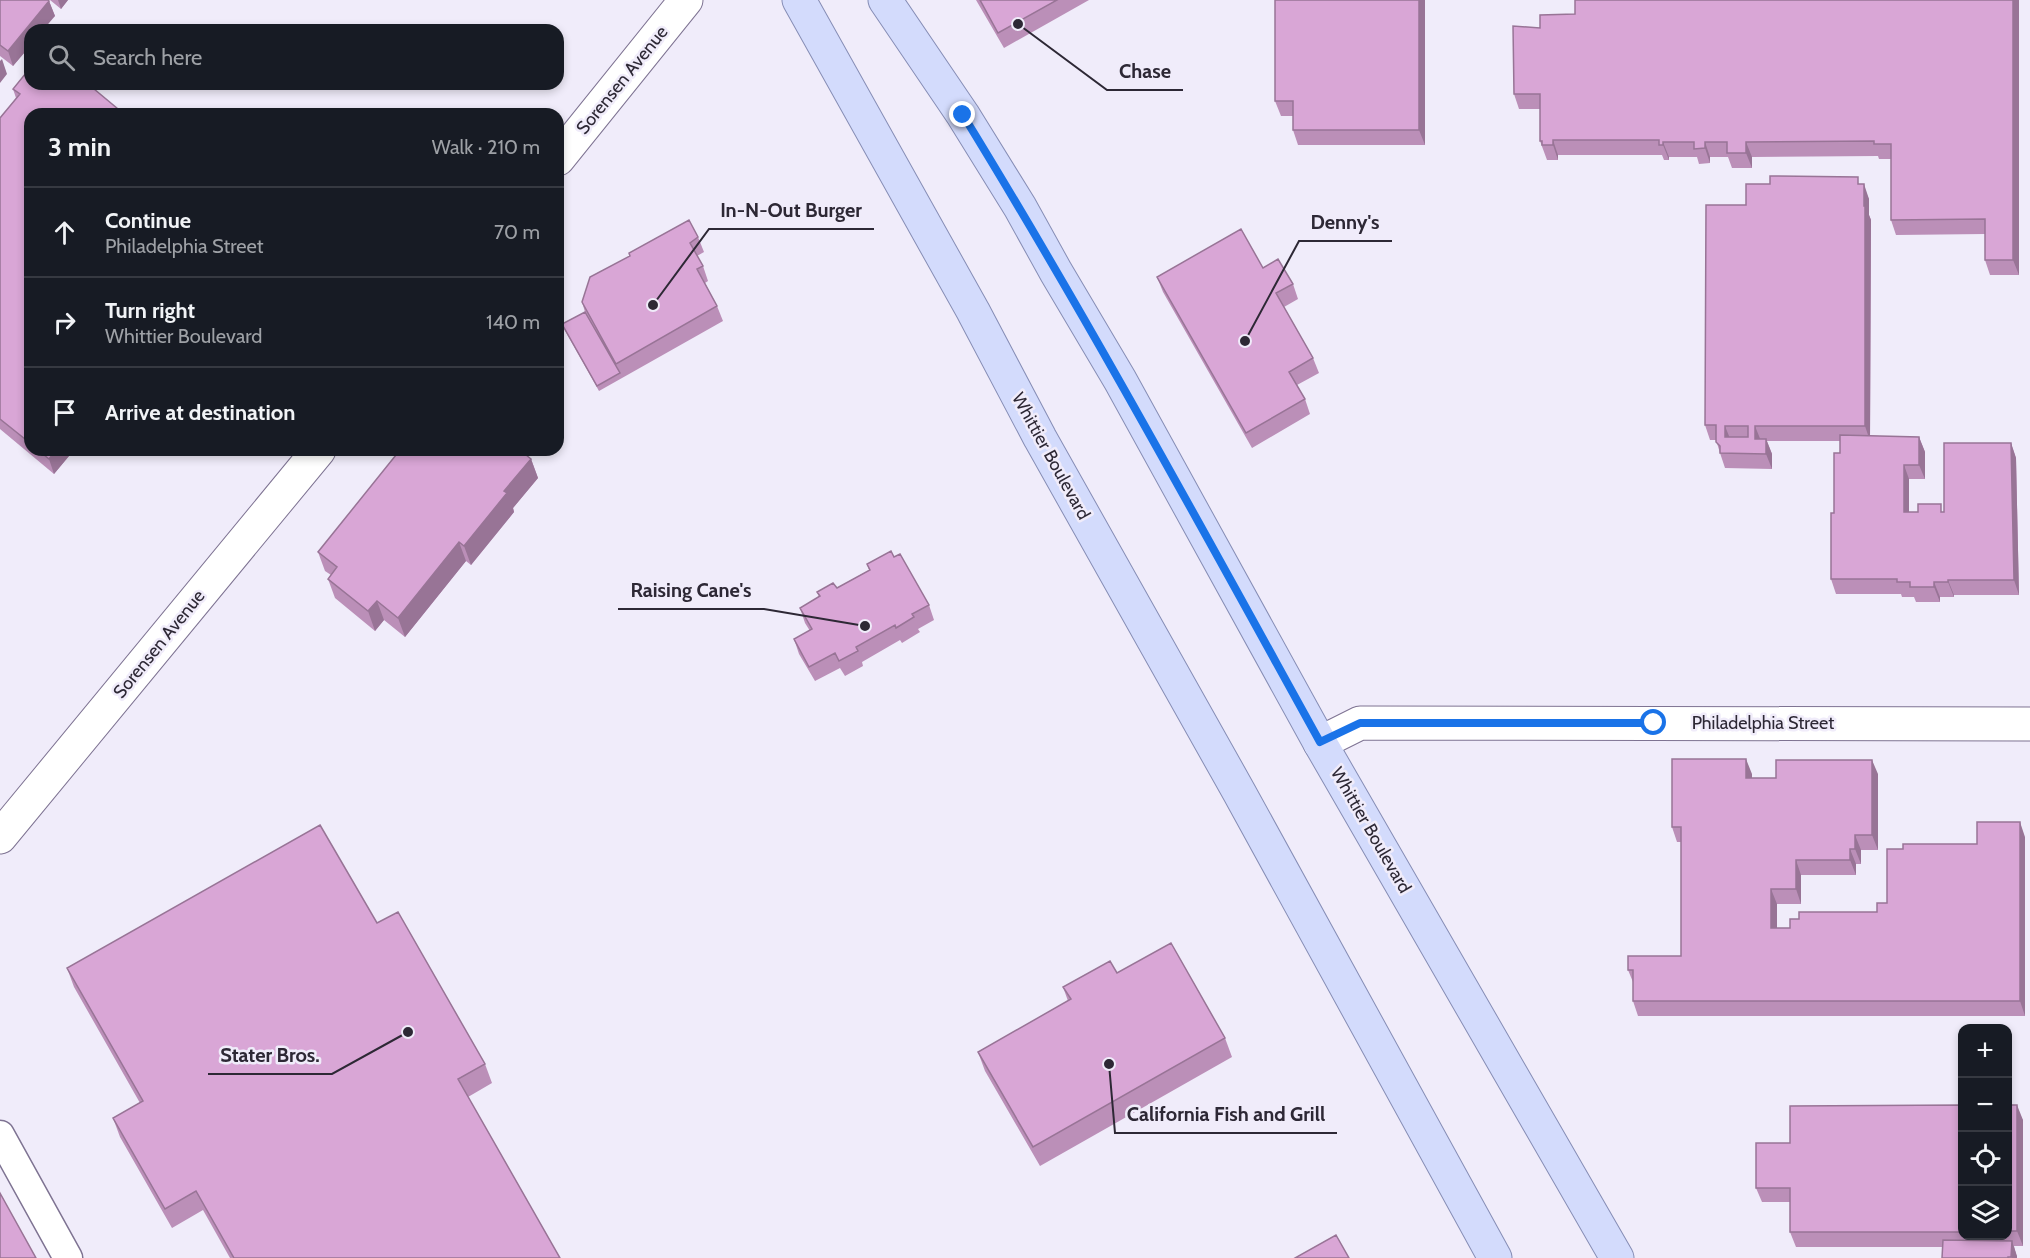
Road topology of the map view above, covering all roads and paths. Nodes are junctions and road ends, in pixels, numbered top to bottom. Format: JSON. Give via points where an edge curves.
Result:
{"nodes":[{"id":1,"x":686,"y":0,"type":"edge"},
{"id":2,"x":799,"y":0,"type":"edge"},
{"id":3,"x":885,"y":0,"type":"edge"},
{"id":4,"x":564,"y":152,"type":"edge"},
{"id":5,"x":314,"y":456,"type":"edge"},
{"id":6,"x":2030,"y":724,"type":"edge"},
{"id":7,"x":1320,"y":742,"type":"junction"},
{"id":8,"x":0,"y":837,"type":"edge"},
{"id":9,"x":0,"y":1135,"type":"edge"},
{"id":10,"x":68,"y":1258,"type":"edge"},
{"id":11,"x":1495,"y":1258,"type":"edge"},
{"id":12,"x":1617,"y":1258,"type":"edge"}],
"edges":[{"from":1,"to":4,"type":"street","name":"Sorensen Avenue"},
{"from":2,"to":11,"type":"main road","name":"Whittier Boulevard"},
{"from":3,"to":7,"type":"main road","name":"Whittier Boulevard","via":[[1020,207]]},
{"from":5,"to":8,"type":"street","name":"Sorensen Avenue"},
{"from":6,"to":7,"type":"street","name":"Philadelphia Street","via":[[1360,723]]},
{"from":7,"to":12,"type":"main road","name":"Whittier Boulevard"},
{"from":9,"to":10,"type":"street"}]}
